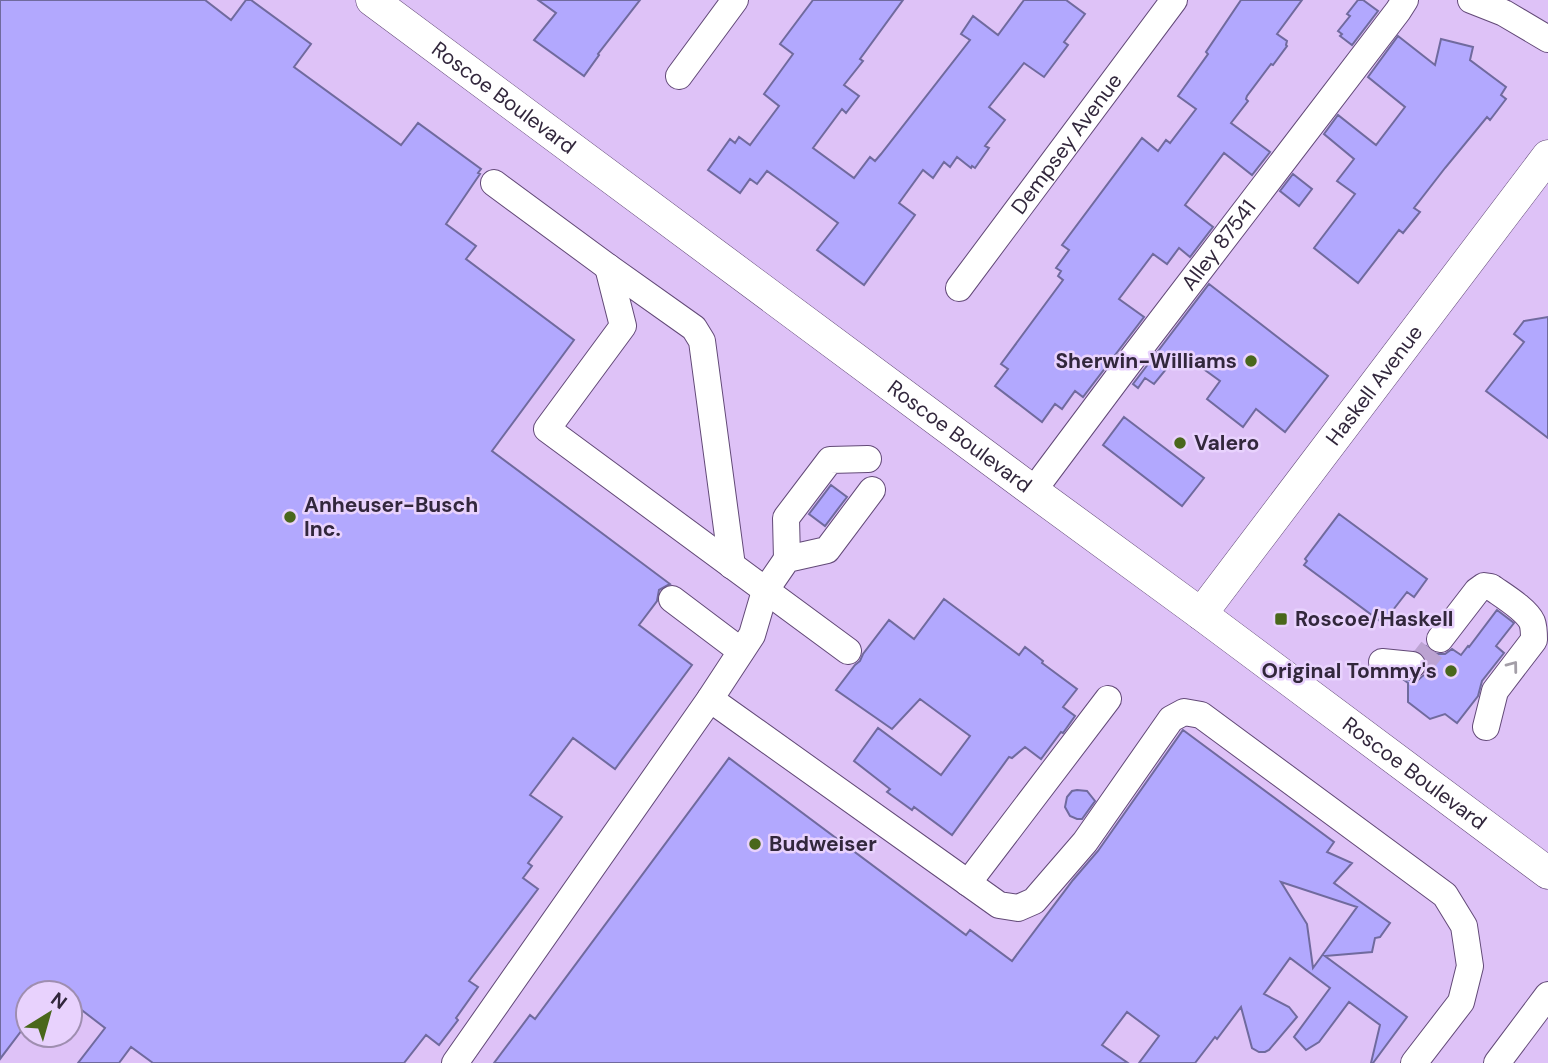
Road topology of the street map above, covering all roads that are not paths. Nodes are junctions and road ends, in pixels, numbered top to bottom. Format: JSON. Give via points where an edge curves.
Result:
{"nodes":[{"id":1,"x":372,"y":0,"type":"edge"},
{"id":2,"x":735,"y":0,"type":"edge"},
{"id":3,"x":1174,"y":0,"type":"edge"},
{"id":4,"x":1405,"y":0,"type":"edge"},
{"id":5,"x":1471,"y":0,"type":"edge"},
{"id":6,"x":1548,"y":39,"type":"edge"},
{"id":7,"x":679,"y":76,"type":"dead end"},
{"id":8,"x":1548,"y":156,"type":"edge"},
{"id":9,"x":494,"y":183,"type":"dead end"},
{"id":10,"x":608,"y":267,"type":"junction"},
{"id":11,"x":959,"y":288,"type":"dead end"},
{"id":12,"x":868,"y":459,"type":"dead end"},
{"id":13,"x":872,"y":491,"type":"dead end"},
{"id":14,"x":1033,"y":491,"type":"junction"},
{"id":15,"x":787,"y":559,"type":"junction"},
{"id":16,"x":732,"y":566,"type":"junction"},
{"id":17,"x":765,"y":591,"type":"junction"},
{"id":18,"x":672,"y":599,"type":"dead end"},
{"id":19,"x":1201,"y":614,"type":"junction"},
{"id":20,"x":1440,"y":639,"type":"tunnel mouth"},
{"id":21,"x":741,"y":651,"type":"junction"},
{"id":22,"x":848,"y":651,"type":"dead end"},
{"id":23,"x":1382,"y":662,"type":"dead end"},
{"id":24,"x":1412,"y":665,"type":"dead end"},
{"id":25,"x":710,"y":699,"type":"junction"},
{"id":26,"x":1108,"y":699,"type":"dead end"},
{"id":27,"x":1486,"y":727,"type":"dead end"},
{"id":28,"x":1548,"y":873,"type":"edge"},
{"id":29,"x":968,"y":883,"type":"junction"},
{"id":30,"x":1548,"y":995,"type":"edge"},
{"id":31,"x":1539,"y":1025,"type":"edge"},
{"id":32,"x":455,"y":1063,"type":"edge"},
{"id":33,"x":1414,"y":1063,"type":"edge"},
{"id":34,"x":1497,"y":1063,"type":"edge"}],
"edges":[{"from":1,"to":14,"type":"main road","name":"Roscoe Boulevard"},
{"from":2,"to":7,"type":"street"},
{"from":3,"to":11,"type":"street","name":"Dempsey Avenue"},
{"from":4,"to":14,"type":"street","name":"Alley 87541"},
{"from":5,"to":6,"type":"street"},
{"from":8,"to":19,"type":"main road","name":"Haskell Avenue"},
{"from":9,"to":10,"type":"street"},
{"from":10,"to":16,"type":"street","via":[[694,328],[702,341]]},
{"from":10,"to":16,"type":"street","via":[[623,326],[547,429]]},
{"from":12,"to":15,"type":"street","via":[[830,460],[786,518]]},
{"from":13,"to":15,"type":"street","via":[[827,550]]},
{"from":14,"to":19,"type":"main road","name":"Roscoe Boulevard"},
{"from":15,"to":17,"type":"street"},
{"from":16,"to":17,"type":"street"},
{"from":17,"to":21,"type":"street","via":[[752,635]]},
{"from":17,"to":22,"type":"street"},
{"from":18,"to":21,"type":"street"},
{"from":19,"to":28,"type":"main road","name":"Roscoe Boulevard"},
{"from":27,"to":20,"type":"street","one_way":true,"via":[[1495,691],[1534,640],[1531,621],[1484,586]]},
{"from":21,"to":25,"type":"street"},
{"from":23,"to":24,"type":"street"},
{"from":25,"to":29,"type":"street"},
{"from":25,"to":32,"type":"street"},
{"from":26,"to":29,"type":"street"},
{"from":29,"to":33,"type":"street","via":[[999,905],[1018,908],[1034,901],[1085,842],[1171,719],[1184,712],[1201,715],[1445,895],[1464,926],[1470,966],[1461,1002]]},
{"from":30,"to":31,"type":"street"},
{"from":31,"to":34,"type":"street"}]}
